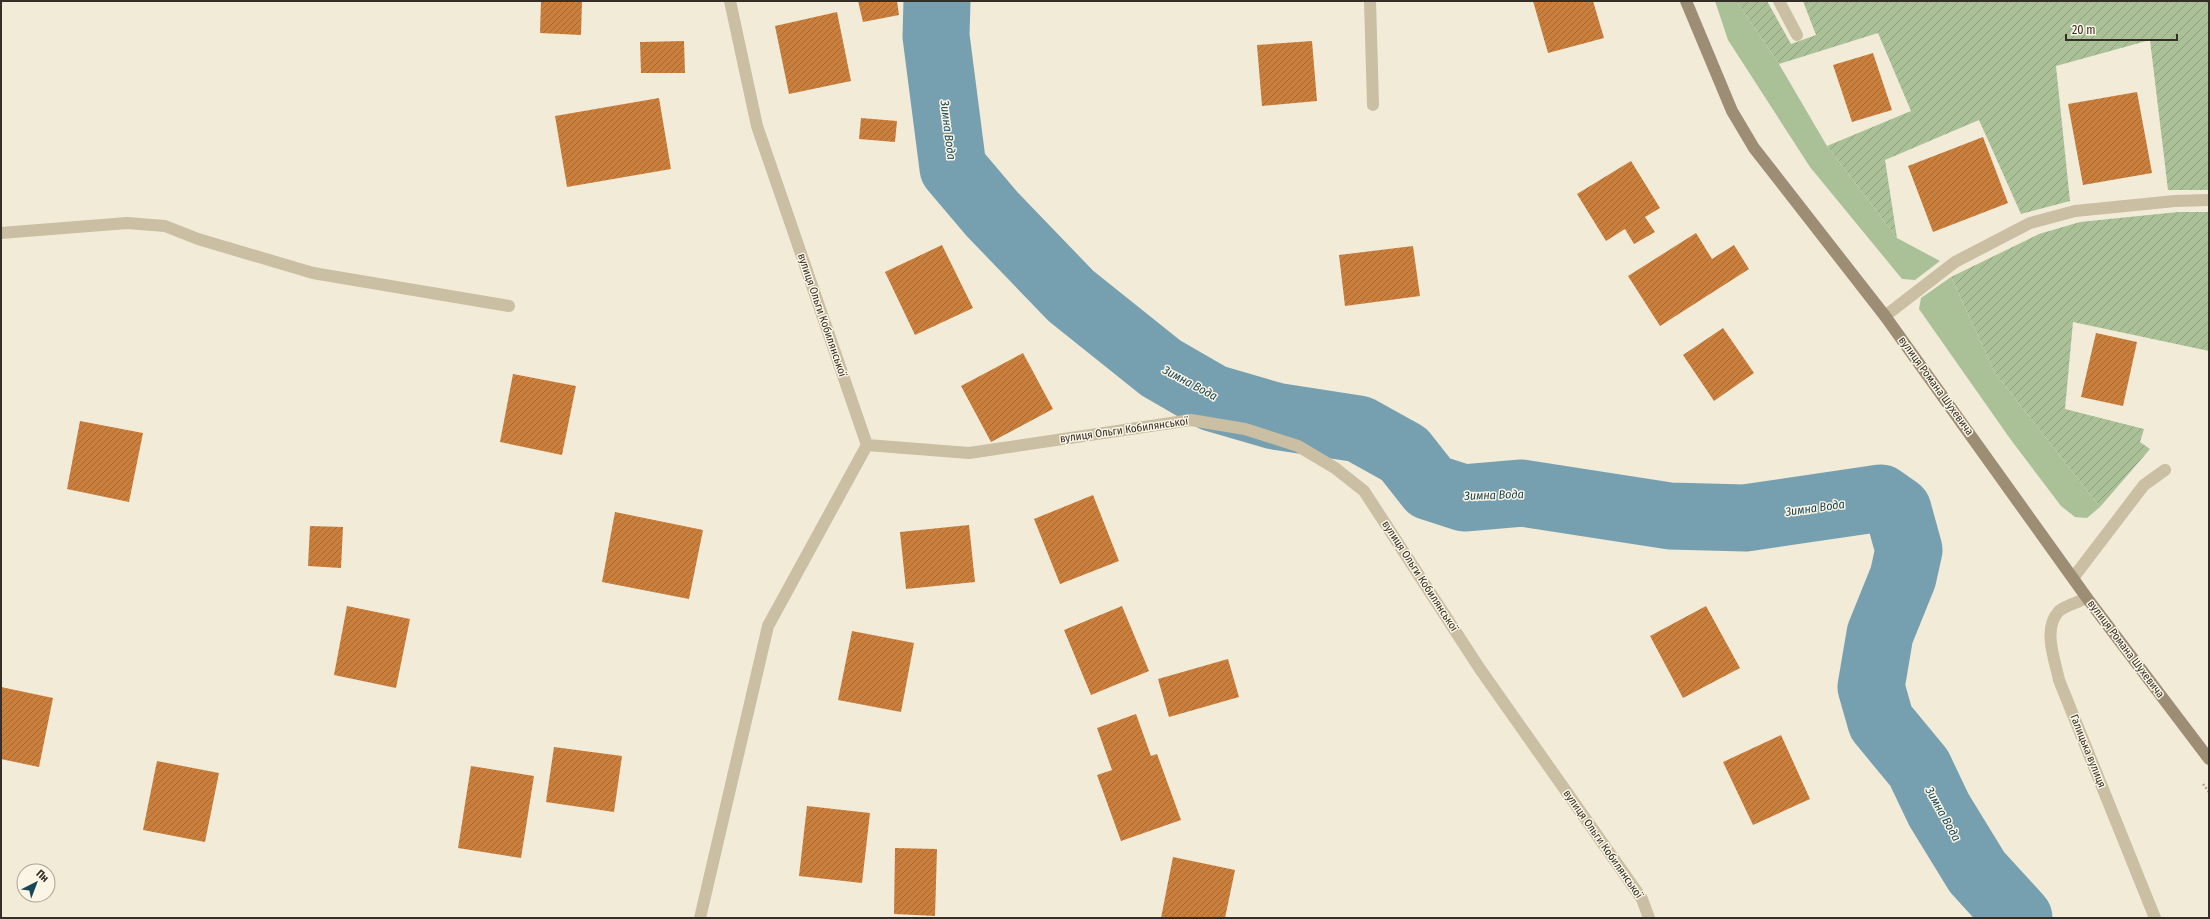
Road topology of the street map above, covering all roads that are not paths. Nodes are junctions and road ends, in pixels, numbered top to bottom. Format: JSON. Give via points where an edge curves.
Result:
{"nodes":[{"id":1,"x":730,"y":1,"type":"edge"},
{"id":2,"x":1370,"y":1,"type":"edge"},
{"id":3,"x":1686,"y":1,"type":"edge"},
{"id":4,"x":1779,"y":1,"type":"edge"},
{"id":5,"x":1797,"y":35,"type":"dead end"},
{"id":6,"x":1373,"y":105,"type":"dead end"},
{"id":7,"x":2209,"y":200,"type":"edge"},
{"id":8,"x":1,"y":233,"type":"edge"},
{"id":9,"x":509,"y":306,"type":"dead end"},
{"id":10,"x":1886,"y":316,"type":"junction"},
{"id":11,"x":867,"y":445,"type":"junction"},
{"id":12,"x":2165,"y":470,"type":"dead end"},
{"id":13,"x":2073,"y":578,"type":"junction"},
{"id":14,"x":2087,"y":598,"type":"junction"},
{"id":15,"x":2209,"y":759,"type":"edge"},
{"id":16,"x":700,"y":918,"type":"edge"},
{"id":17,"x":1649,"y":918,"type":"edge"},
{"id":18,"x":2155,"y":918,"type":"edge"}],
"edges":[{"from":1,"to":11,"type":"street","name":"вулиця Ольги Кобилянської","via":[[757,126]]},
{"from":2,"to":6,"type":"street"},
{"from":3,"to":10,"type":"main road","name":"вулиця Романа Шухевича","via":[[1732,111],[1754,148]]},
{"from":4,"to":5,"type":"street"},
{"from":7,"to":10,"type":"street","via":[[2075,211],[2030,223],[1955,262]]},
{"from":8,"to":9,"type":"street","via":[[120,224],[165,226],[198,239],[314,273]]},
{"from":10,"to":13,"type":"main road","name":"вулиця Романа Шухевича"},
{"from":11,"to":16,"type":"street","via":[[768,626]]},
{"from":11,"to":17,"type":"street","name":"вулиця Ольги Кобилянської","via":[[969,452],[1190,420],[1244,429],[1298,446],[1335,468],[1364,491],[1480,669],[1642,899]]},
{"from":12,"to":13,"type":"street","via":[[2144,485]]},
{"from":13,"to":14,"type":"main road","name":"вулиця Романа Шухевича"},
{"from":14,"to":15,"type":"main road","name":"вулиця Романа Шухевича"},
{"from":14,"to":18,"type":"street","name":"Галицька вулиця","via":[[2060,611],[2053,624],[2050,641],[2059,680]]}]}
